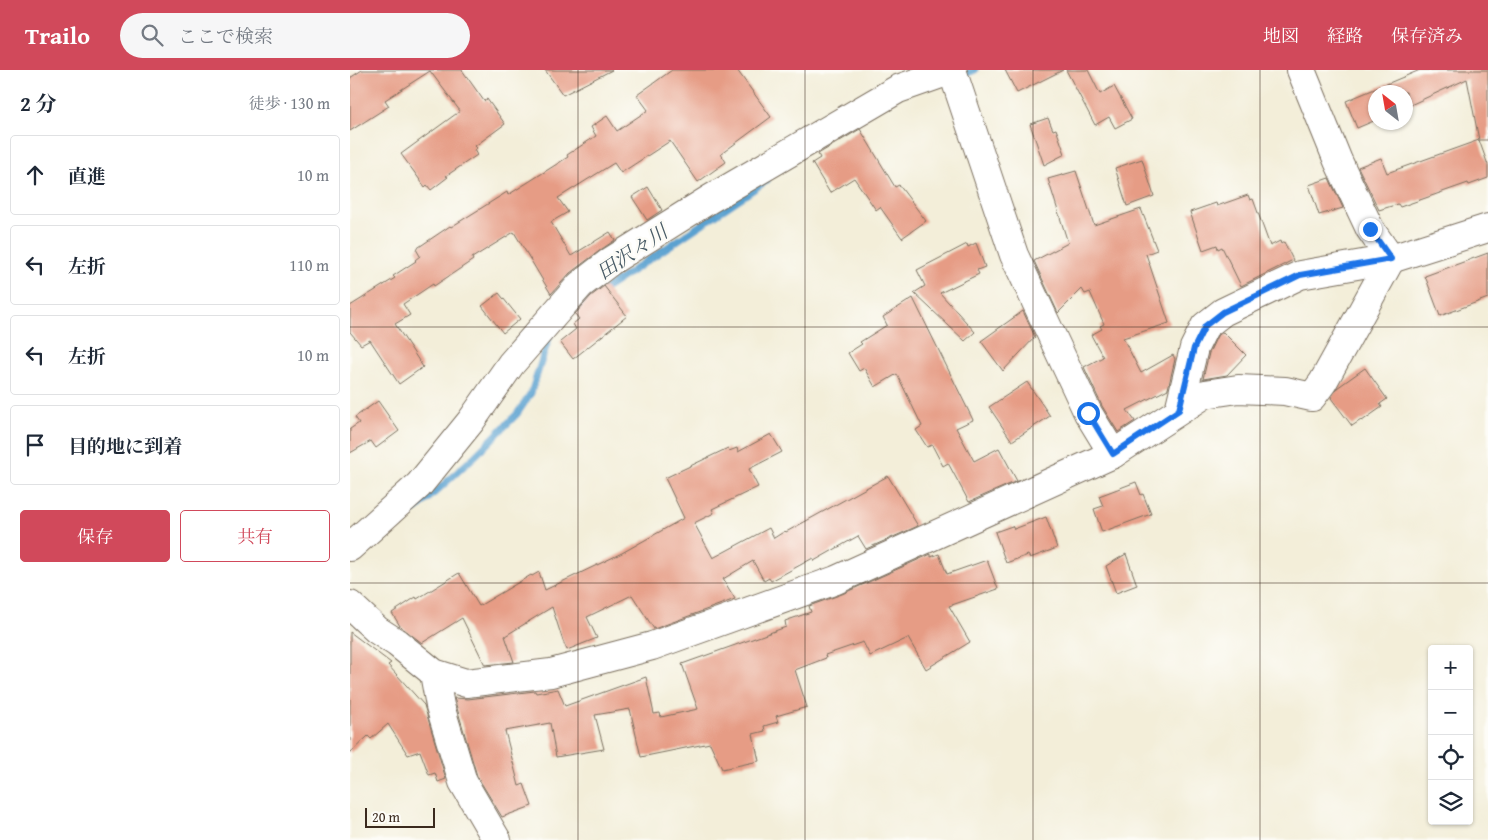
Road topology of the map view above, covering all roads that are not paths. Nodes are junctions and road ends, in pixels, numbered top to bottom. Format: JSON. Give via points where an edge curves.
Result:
{"nodes":[{"id":1,"x":1301,"y":70,"type":"edge"},
{"id":2,"x":954,"y":75,"type":"edge"},
{"id":3,"x":1488,"y":228,"type":"edge"},
{"id":4,"x":1391,"y":259,"type":"junction"},
{"id":5,"x":1179,"y":410,"type":"junction"},
{"id":6,"x":1113,"y":454,"type":"junction"},
{"id":7,"x":350,"y":547,"type":"edge"},
{"id":8,"x":350,"y":605,"type":"edge"},
{"id":9,"x":434,"y":673,"type":"junction"},
{"id":10,"x":497,"y":840,"type":"edge"}],
"edges":[{"from":1,"to":4,"type":"street","via":[[1370,229]]},
{"from":2,"to":6,"type":"street","via":[[1014,255],[1088,413]]},
{"from":2,"to":7,"type":"street","via":[[898,89],[710,199],[611,261],[580,285],[511,364],[472,421],[419,486]]},
{"from":3,"to":4,"type":"street"},
{"from":4,"to":5,"type":"street","via":[[1300,275],[1223,312],[1205,326],[1194,348]]},
{"from":4,"to":5,"type":"street","via":[[1312,397],[1284,391],[1238,389],[1205,394]]},
{"from":5,"to":6,"type":"street"},
{"from":6,"to":9,"type":"street","via":[[836,580],[652,646],[551,673],[466,683]]},
{"from":8,"to":9,"type":"street"},
{"from":9,"to":10,"type":"street","via":[[440,706],[463,782]]}]}
